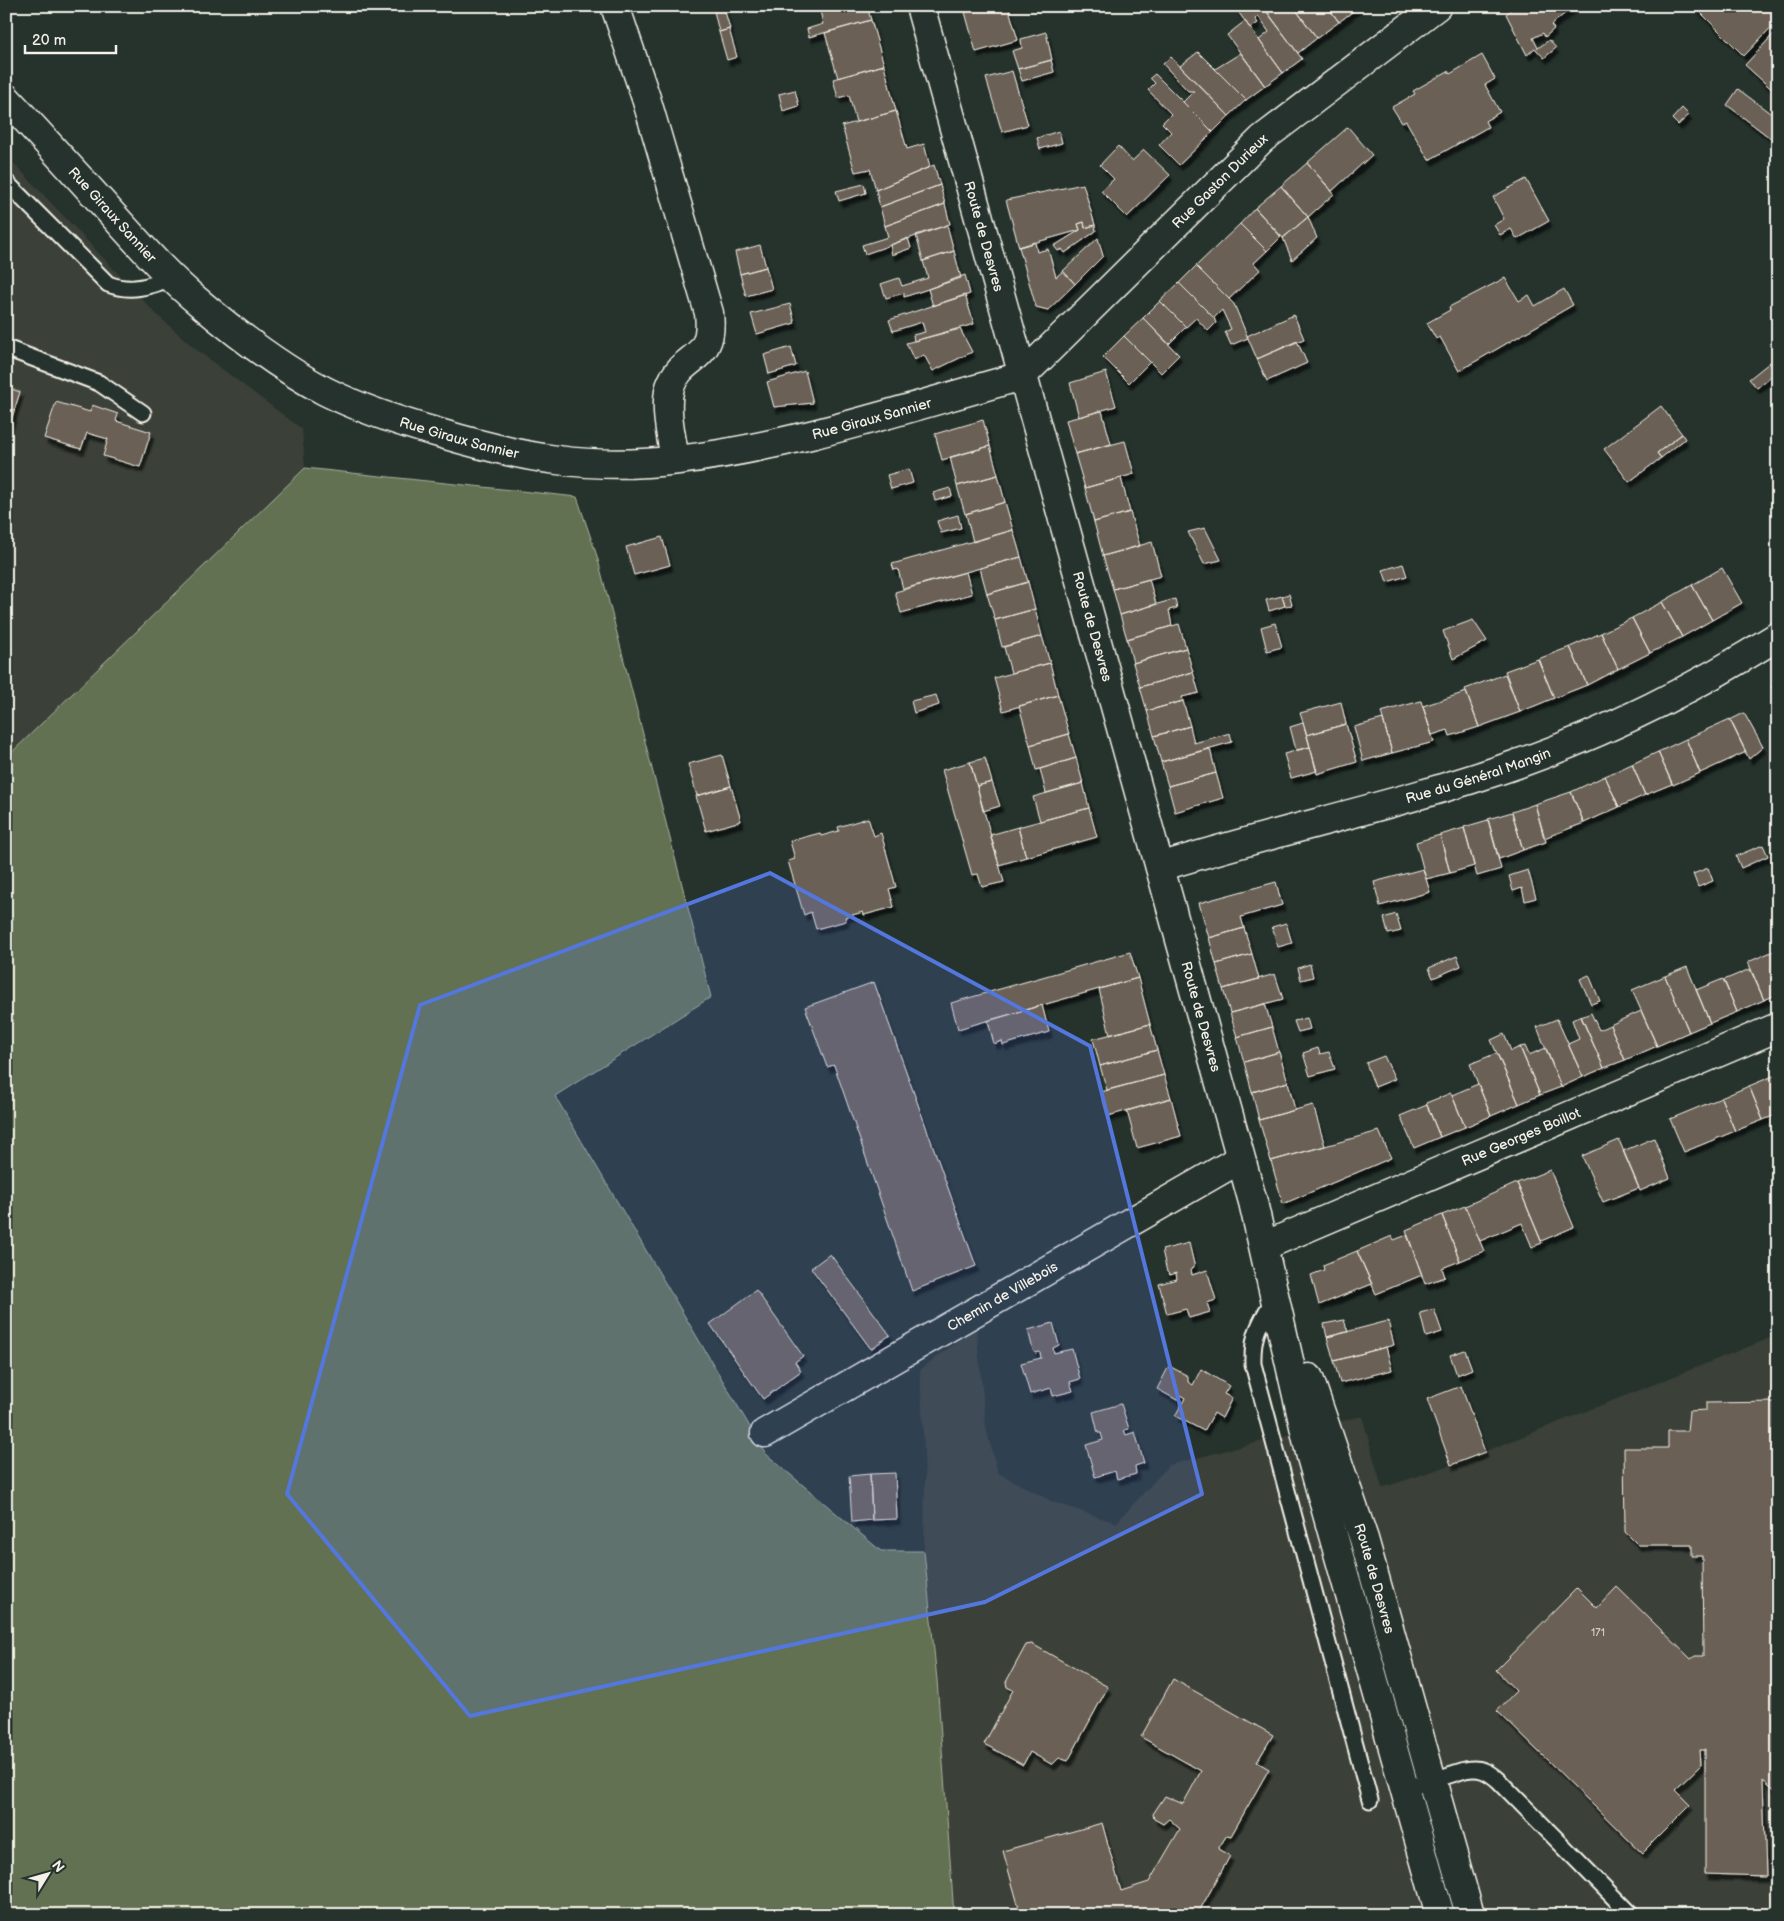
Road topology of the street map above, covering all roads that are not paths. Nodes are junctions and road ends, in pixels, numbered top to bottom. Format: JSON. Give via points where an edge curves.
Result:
{"nodes":[{"id":1,"x":615,"y":6,"type":"edge"},
{"id":2,"x":920,"y":6,"type":"edge"},
{"id":3,"x":1437,"y":6,"type":"edge"},
{"id":4,"x":6,"y":98,"type":"edge"},
{"id":5,"x":6,"y":182,"type":"edge"},
{"id":6,"x":172,"y":278,"type":"junction"},
{"id":7,"x":6,"y":348,"type":"edge"},
{"id":8,"x":1022,"y":376,"type":"junction"},
{"id":9,"x":143,"y":413,"type":"dead end"},
{"id":10,"x":675,"y":460,"type":"junction"},
{"id":11,"x":1778,"y":636,"type":"edge"},
{"id":12,"x":1160,"y":867,"type":"junction"},
{"id":13,"x":1778,"y":1027,"type":"edge"},
{"id":14,"x":1240,"y":1159,"type":"junction"},
{"id":15,"x":1264,"y":1246,"type":"junction"},
{"id":16,"x":1275,"y":1296,"type":"junction"},
{"id":17,"x":765,"y":1433,"type":"dead end"},
{"id":18,"x":1433,"y":1780,"type":"junction"},
{"id":19,"x":1405,"y":1789,"type":"junction"},
{"id":20,"x":1370,"y":1800,"type":"dead end"},
{"id":21,"x":1440,"y":1915,"type":"edge"},
{"id":22,"x":1470,"y":1915,"type":"edge"},
{"id":23,"x":1631,"y":1915,"type":"edge"}],
"edges":[{"from":1,"to":10,"type":"street","via":[[646,98],[709,313],[706,345],[679,372],[668,396]]},
{"from":2,"to":8,"type":"street","name":"Route de Desvres"},
{"from":3,"to":8,"type":"street","name":"Rue Gaston Durieux","via":[[1262,139]]},
{"from":4,"to":6,"type":"street","name":"Rue Giraux Sannier"},
{"from":5,"to":6,"type":"lane","via":[[108,284],[136,289]]},
{"from":6,"to":10,"type":"street","name":"Rue Giraux Sannier","via":[[230,327],[300,377],[382,415],[446,435],[549,460],[611,464]]},
{"from":7,"to":9,"type":"lane","via":[[99,383]]},
{"from":8,"to":10,"type":"street","name":"Rue Giraux Sannier","via":[[826,431],[753,448]]},
{"from":8,"to":12,"type":"street","name":"Route de Desvres"},
{"from":11,"to":12,"type":"street","name":"Rue du Général Mangin","via":[[1671,696],[1524,761]]},
{"from":12,"to":14,"type":"street","name":"Route de Desvres"},
{"from":13,"to":15,"type":"street","name":"Rue Georges Boillot"},
{"from":14,"to":15,"type":"street","name":"Route de Desvres"},
{"from":14,"to":17,"type":"street","name":"Chemin de Villebois"},
{"from":15,"to":16,"type":"street","name":"Route de Desvres"},
{"from":15,"to":18,"type":"street","name":"Route de Desvres","via":[[1364,1539]]},
{"from":16,"to":19,"type":"street","name":"Route de Desvres","via":[[1311,1457]]},
{"from":16,"to":20,"type":"lane","via":[[1255,1333],[1252,1343],[1254,1364]]},
{"from":18,"to":19,"type":"lane"},
{"from":18,"to":22,"type":"street","name":"Route de Desvres"},
{"from":18,"to":23,"type":"lane","via":[[1475,1768],[1493,1775]]},
{"from":19,"to":21,"type":"street","name":"Route de Desvres"}]}
